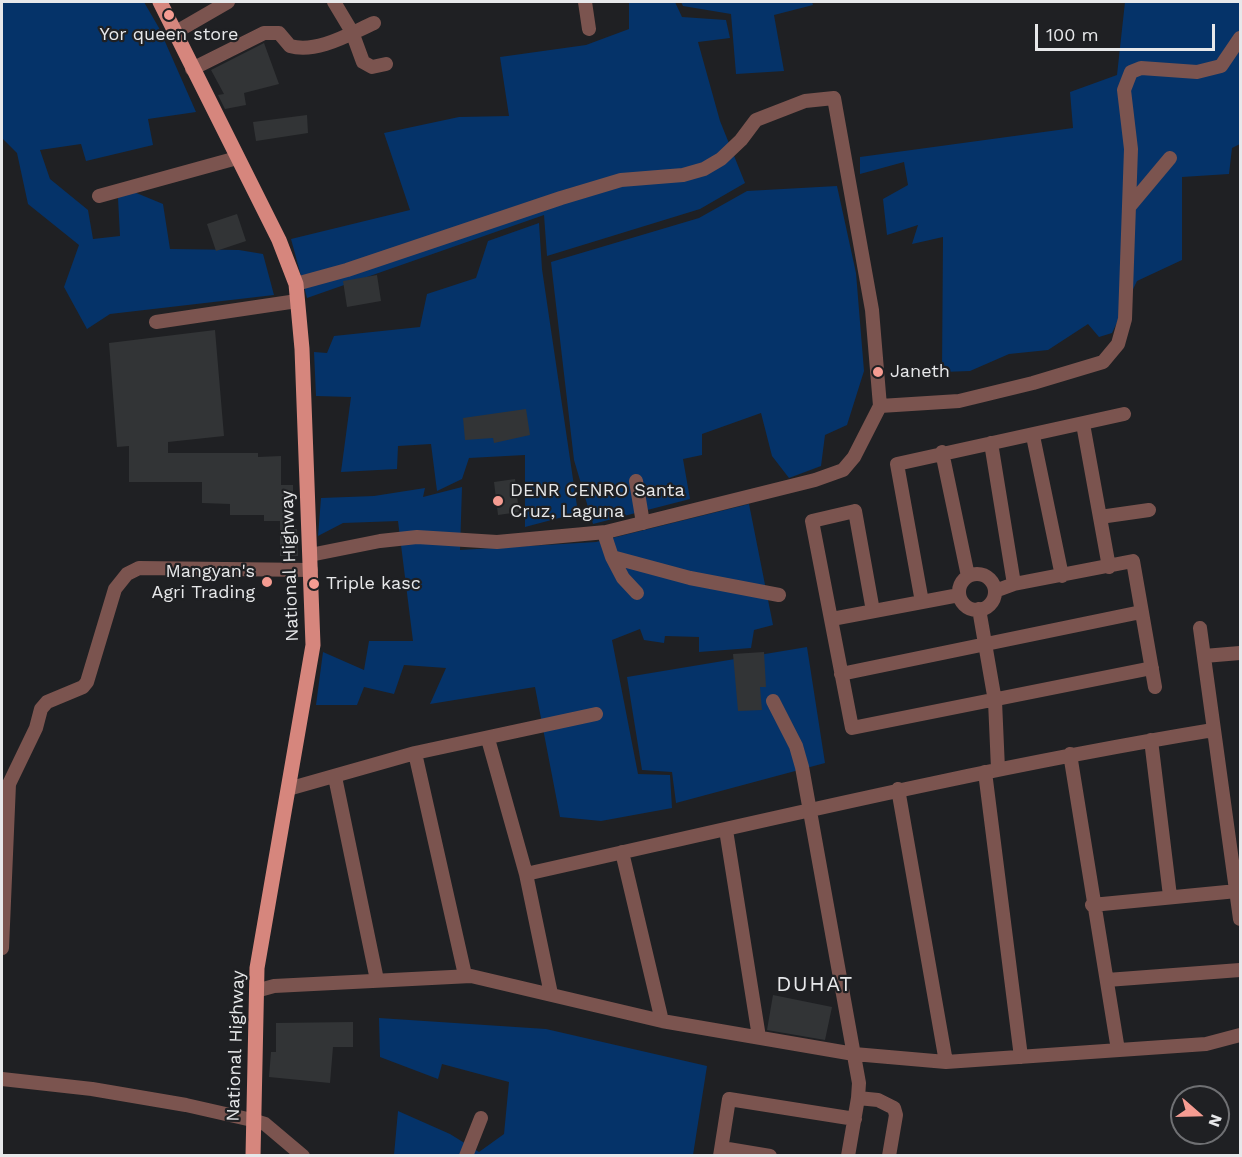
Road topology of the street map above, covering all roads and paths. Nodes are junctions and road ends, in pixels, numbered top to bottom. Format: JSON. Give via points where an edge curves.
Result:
{"nodes":[{"id":1,"x":160,"y":2,"type":"edge"},
{"id":2,"x":228,"y":2,"type":"edge"},
{"id":3,"x":334,"y":2,"type":"edge"},
{"id":4,"x":585,"y":2,"type":"edge"},
{"id":5,"x":374,"y":23,"type":"dead end"},
{"id":6,"x":589,"y":29,"type":"dead end"},
{"id":7,"x":176,"y":32,"type":"junction"},
{"id":8,"x":352,"y":32,"type":"junction"},
{"id":9,"x":1240,"y":38,"type":"edge"},
{"id":10,"x":386,"y":64,"type":"dead end"},
{"id":11,"x":192,"y":69,"type":"junction"},
{"id":12,"x":237,"y":158,"type":"junction"},
{"id":13,"x":1170,"y":158,"type":"dead end"},
{"id":14,"x":99,"y":196,"type":"dead end"},
{"id":15,"x":1129,"y":207,"type":"junction"},
{"id":16,"x":296,"y":284,"type":"junction"},
{"id":17,"x":297,"y":301,"type":"junction"},
{"id":18,"x":156,"y":322,"type":"dead end"},
{"id":19,"x":880,"y":406,"type":"junction"},
{"id":20,"x":1124,"y":414,"type":"dead end"},
{"id":21,"x":1083,"y":424,"type":"junction"},
{"id":22,"x":1033,"y":436,"type":"junction"},
{"id":23,"x":991,"y":443,"type":"junction"},
{"id":24,"x":942,"y":453,"type":"junction"},
{"id":25,"x":636,"y":481,"type":"dead end"},
{"id":26,"x":1149,"y":510,"type":"dead end"},
{"id":27,"x":1100,"y":517,"type":"junction"},
{"id":28,"x":643,"y":523,"type":"junction"},
{"id":29,"x":604,"y":532,"type":"junction"},
{"id":30,"x":612,"y":557,"type":"junction"},
{"id":31,"x":310,"y":563,"type":"junction"},
{"id":32,"x":1109,"y":567,"type":"junction"},
{"id":33,"x":968,"y":576,"type":"junction"},
{"id":34,"x":1062,"y":576,"type":"junction"},
{"id":35,"x":1014,"y":584,"type":"junction"},
{"id":36,"x":995,"y":591,"type":"junction"},
{"id":37,"x":637,"y":593,"type":"dead end"},
{"id":38,"x":779,"y":595,"type":"dead end"},
{"id":39,"x":959,"y":595,"type":"junction"},
{"id":40,"x":922,"y":602,"type":"junction"},
{"id":41,"x":979,"y":609,"type":"junction"},
{"id":42,"x":873,"y":611,"type":"junction"},
{"id":43,"x":1141,"y":612,"type":"junction"},
{"id":44,"x":832,"y":619,"type":"junction"},
{"id":45,"x":1200,"y":628,"type":"dead end"},
{"id":46,"x":986,"y":646,"type":"junction"},
{"id":47,"x":1240,"y":652,"type":"edge"},
{"id":48,"x":1204,"y":656,"type":"junction"},
{"id":49,"x":1152,"y":668,"type":"junction"},
{"id":50,"x":841,"y":674,"type":"junction"},
{"id":51,"x":1155,"y":687,"type":"dead end"},
{"id":52,"x":773,"y":701,"type":"dead end"},
{"id":53,"x":995,"y":701,"type":"junction"},
{"id":54,"x":596,"y":714,"type":"dead end"},
{"id":55,"x":1213,"y":730,"type":"junction"},
{"id":56,"x":488,"y":739,"type":"junction"},
{"id":57,"x":1151,"y":740,"type":"junction"},
{"id":58,"x":415,"y":753,"type":"junction"},
{"id":59,"x":1070,"y":754,"type":"junction"},
{"id":60,"x":991,"y":771,"type":"junction"},
{"id":61,"x":335,"y":777,"type":"junction"},
{"id":62,"x":288,"y":789,"type":"junction"},
{"id":63,"x":898,"y":789,"type":"junction"},
{"id":64,"x":808,"y":810,"type":"junction"},
{"id":65,"x":726,"y":830,"type":"junction"},
{"id":66,"x":622,"y":852,"type":"junction"},
{"id":67,"x":526,"y":874,"type":"junction"},
{"id":68,"x":1237,"y":891,"type":"junction"},
{"id":69,"x":1170,"y":896,"type":"junction"},
{"id":70,"x":1092,"y":905,"type":"junction"},
{"id":71,"x":1240,"y":919,"type":"edge"},
{"id":72,"x":2,"y":948,"type":"edge"},
{"id":73,"x":1240,"y":970,"type":"edge"},
{"id":74,"x":465,"y":975,"type":"junction"},
{"id":75,"x":377,"y":980,"type":"junction"},
{"id":76,"x":1107,"y":980,"type":"junction"},
{"id":77,"x":256,"y":991,"type":"junction"},
{"id":78,"x":551,"y":994,"type":"junction"},
{"id":79,"x":662,"y":1021,"type":"junction"},
{"id":80,"x":1240,"y":1035,"type":"edge"},
{"id":81,"x":759,"y":1037,"type":"junction"},
{"id":82,"x":1118,"y":1050,"type":"junction"},
{"id":83,"x":854,"y":1054,"type":"junction"},
{"id":84,"x":1022,"y":1057,"type":"junction"},
{"id":85,"x":946,"y":1062,"type":"junction"},
{"id":86,"x":2,"y":1079,"type":"edge"},
{"id":87,"x":858,"y":1098,"type":"junction"},
{"id":88,"x":481,"y":1118,"type":"dead end"},
{"id":89,"x":855,"y":1119,"type":"junction"},
{"id":90,"x":252,"y":1120,"type":"junction"},
{"id":91,"x":721,"y":1151,"type":"edge"},
{"id":92,"x":253,"y":1155,"type":"edge"},
{"id":93,"x":303,"y":1155,"type":"edge"},
{"id":94,"x":466,"y":1155,"type":"edge"},
{"id":95,"x":770,"y":1155,"type":"edge"},
{"id":96,"x":848,"y":1155,"type":"edge"},
{"id":97,"x":889,"y":1155,"type":"edge"}],
"edges":[{"from":1,"to":7,"type":"main road","name":"National Highway"},
{"from":2,"to":7,"type":"street"},
{"from":3,"to":8,"type":"street"},
{"from":4,"to":6,"type":"street"},
{"from":5,"to":8,"type":"street"},
{"from":7,"to":11,"type":"main road","name":"National Highway"},
{"from":8,"to":10,"type":"street","via":[[363,62],[372,67]]},
{"from":8,"to":11,"type":"street","via":[[329,42],[295,47],[272,31]]},
{"from":9,"to":15,"type":"street","via":[[1221,66],[1197,72],[1142,68],[1131,72],[1124,90],[1131,149]]},
{"from":11,"to":12,"type":"main road","name":"National Highway"},
{"from":12,"to":14,"type":"street"},
{"from":12,"to":16,"type":"main road","name":"National Highway","via":[[279,240]]},
{"from":13,"to":15,"type":"street"},
{"from":15,"to":19,"type":"street","via":[[1125,319],[1118,344],[1103,362],[959,401]]},
{"from":16,"to":17,"type":"main road","name":"National Highway"},
{"from":16,"to":19,"type":"street","via":[[621,180],[683,175],[704,168],[721,159],[756,120],[805,101],[834,98],[872,310]]},
{"from":17,"to":18,"type":"street"},
{"from":17,"to":31,"type":"main road","name":"National Highway"},
{"from":19,"to":28,"type":"street","via":[[854,457],[843,470]]},
{"from":20,"to":21,"type":"street"},
{"from":21,"to":22,"type":"street"},
{"from":21,"to":27,"type":"street"},
{"from":22,"to":23,"type":"street"},
{"from":22,"to":34,"type":"street"},
{"from":23,"to":24,"type":"street"},
{"from":23,"to":35,"type":"street"},
{"from":24,"to":33,"type":"street"},
{"from":24,"to":40,"type":"street","via":[[897,464]]},
{"from":25,"to":28,"type":"street"},
{"from":26,"to":27,"type":"street"},
{"from":27,"to":32,"type":"street"},
{"from":28,"to":29,"type":"street"},
{"from":29,"to":30,"type":"street"},
{"from":29,"to":31,"type":"street","via":[[497,542],[417,537],[380,541]]},
{"from":30,"to":37,"type":"street"},
{"from":30,"to":38,"type":"street","via":[[690,578]]},
{"from":31,"to":62,"type":"main road","name":"National Highway","via":[[313,645]]},
{"from":31,"to":72,"type":"street","via":[[139,568],[122,579],[115,589],[87,682],[41,709],[9,784]]},
{"from":32,"to":34,"type":"street"},
{"from":32,"to":43,"type":"street","via":[[1133,561]]},
{"from":33,"to":36,"type":"street","via":[[987,577]]},
{"from":33,"to":39,"type":"street","via":[[961,583]]},
{"from":34,"to":35,"type":"street"},
{"from":35,"to":36,"type":"street"},
{"from":36,"to":41,"type":"street","via":[[990,604]]},
{"from":39,"to":40,"type":"street"},
{"from":39,"to":41,"type":"street","via":[[967,606]]},
{"from":40,"to":42,"type":"street"},
{"from":41,"to":46,"type":"street"},
{"from":42,"to":44,"type":"street"},
{"from":42,"to":44,"type":"street","via":[[855,511],[812,521]]},
{"from":43,"to":46,"type":"street"},
{"from":43,"to":49,"type":"street"},
{"from":44,"to":50,"type":"street"},
{"from":45,"to":48,"type":"street"},
{"from":46,"to":50,"type":"street"},
{"from":46,"to":53,"type":"street"},
{"from":47,"to":48,"type":"street"},
{"from":48,"to":55,"type":"street"},
{"from":49,"to":51,"type":"street"},
{"from":49,"to":53,"type":"street"},
{"from":50,"to":53,"type":"street","via":[[852,728]]},
{"from":52,"to":64,"type":"street","via":[[796,746]]},
{"from":53,"to":60,"type":"street"},
{"from":54,"to":56,"type":"street"},
{"from":55,"to":57,"type":"street"},
{"from":55,"to":68,"type":"street"},
{"from":56,"to":58,"type":"street"},
{"from":56,"to":67,"type":"street"},
{"from":57,"to":59,"type":"street"},
{"from":57,"to":69,"type":"street"},
{"from":58,"to":61,"type":"street"},
{"from":58,"to":74,"type":"street"},
{"from":59,"to":60,"type":"street"},
{"from":59,"to":70,"type":"street"},
{"from":60,"to":63,"type":"street"},
{"from":60,"to":84,"type":"street"},
{"from":61,"to":62,"type":"street"},
{"from":61,"to":75,"type":"street"},
{"from":62,"to":77,"type":"main road","name":"National Highway"},
{"from":63,"to":64,"type":"street"},
{"from":63,"to":85,"type":"street"},
{"from":64,"to":65,"type":"street"},
{"from":64,"to":83,"type":"street"},
{"from":65,"to":66,"type":"street"},
{"from":65,"to":81,"type":"street"},
{"from":66,"to":67,"type":"street"},
{"from":66,"to":79,"type":"street"},
{"from":67,"to":78,"type":"street"},
{"from":68,"to":69,"type":"street"},
{"from":68,"to":71,"type":"street"},
{"from":69,"to":70,"type":"street"},
{"from":70,"to":76,"type":"street"},
{"from":73,"to":76,"type":"street"},
{"from":74,"to":75,"type":"street"},
{"from":74,"to":78,"type":"street"},
{"from":75,"to":77,"type":"street","via":[[274,986]]},
{"from":76,"to":82,"type":"street"},
{"from":77,"to":90,"type":"main road","name":"National Highway"},
{"from":78,"to":79,"type":"street"},
{"from":79,"to":81,"type":"street"},
{"from":80,"to":82,"type":"street","via":[[1206,1044]]},
{"from":81,"to":83,"type":"street"},
{"from":82,"to":84,"type":"street"},
{"from":83,"to":85,"type":"street"},
{"from":83,"to":87,"type":"street"},
{"from":84,"to":85,"type":"street"},
{"from":86,"to":90,"type":"street","via":[[92,1089]]},
{"from":87,"to":89,"type":"street"},
{"from":87,"to":97,"type":"street","via":[[878,1100],[894,1108]]},
{"from":88,"to":94,"type":"street"},
{"from":89,"to":91,"type":"street","via":[[729,1099]]},
{"from":89,"to":96,"type":"street"},
{"from":90,"to":92,"type":"main road","name":"National Highway"},
{"from":90,"to":93,"type":"street","via":[[265,1124]]},
{"from":91,"to":95,"type":"street"}]}
